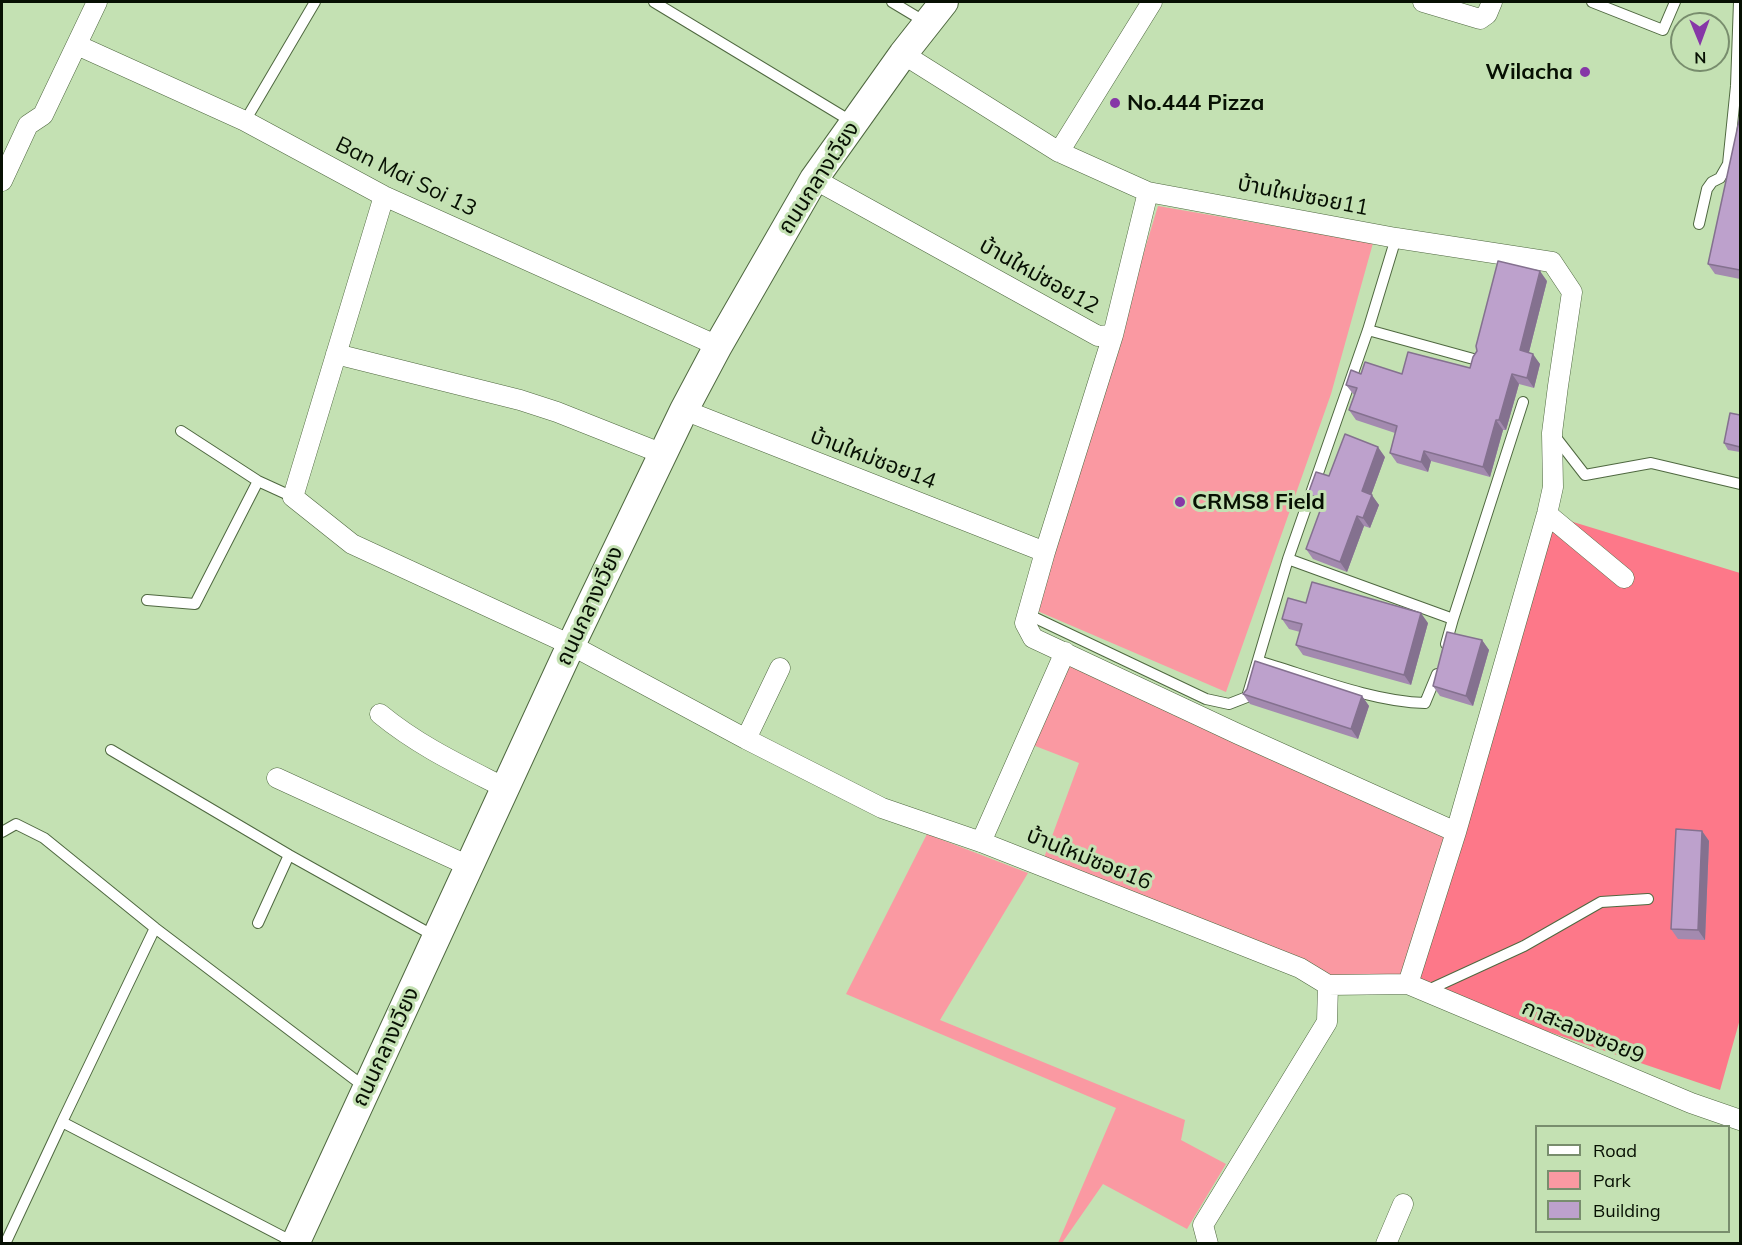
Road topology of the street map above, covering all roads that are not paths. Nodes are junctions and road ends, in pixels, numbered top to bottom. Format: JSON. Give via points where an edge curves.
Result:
{"nodes":[{"id":1,"x":97,"y":2,"type":"edge"},
{"id":2,"x":315,"y":2,"type":"edge"},
{"id":3,"x":654,"y":2,"type":"edge"},
{"id":4,"x":892,"y":2,"type":"edge"},
{"id":5,"x":1152,"y":2,"type":"edge"},
{"id":6,"x":1424,"y":2,"type":"edge"},
{"id":7,"x":1492,"y":2,"type":"edge"},
{"id":8,"x":1592,"y":2,"type":"edge"},
{"id":9,"x":1675,"y":2,"type":"edge"},
{"id":10,"x":1739,"y":2,"type":"edge"},
{"id":11,"x":936,"y":12,"type":"edge"},
{"id":12,"x":77,"y":45,"type":"junction"},
{"id":13,"x":903,"y":54,"type":"junction"},
{"id":14,"x":245,"y":121,"type":"junction"},
{"id":15,"x":854,"y":123,"type":"junction"},
{"id":16,"x":1059,"y":152,"type":"junction"},
{"id":17,"x":814,"y":179,"type":"junction"},
{"id":18,"x":2,"y":181,"type":"edge"},
{"id":19,"x":1148,"y":192,"type":"junction"},
{"id":20,"x":384,"y":196,"type":"junction"},
{"id":21,"x":1699,"y":224,"type":"dead end"},
{"id":22,"x":1396,"y":238,"type":"junction"},
{"id":23,"x":1368,"y":330,"type":"junction"},
{"id":24,"x":1113,"y":336,"type":"junction"},
{"id":25,"x":718,"y":346,"type":"junction"},
{"id":26,"x":336,"y":354,"type":"junction"},
{"id":27,"x":1477,"y":360,"type":"edge"},
{"id":28,"x":1523,"y":402,"type":"dead end"},
{"id":29,"x":684,"y":410,"type":"junction"},
{"id":30,"x":181,"y":431,"type":"dead end"},
{"id":31,"x":1552,"y":433,"type":"junction"},
{"id":32,"x":663,"y":454,"type":"junction"},
{"id":33,"x":258,"y":481,"type":"junction"},
{"id":34,"x":1740,"y":484,"type":"edge"},
{"id":35,"x":293,"y":498,"type":"junction"},
{"id":36,"x":1547,"y":514,"type":"junction"},
{"id":37,"x":1045,"y":552,"type":"junction"},
{"id":38,"x":1288,"y":560,"type":"junction"},
{"id":39,"x":1624,"y":578,"type":"dead end"},
{"id":40,"x":147,"y":600,"type":"dead end"},
{"id":41,"x":1027,"y":614,"type":"junction"},
{"id":42,"x":1453,"y":619,"type":"junction"},
{"id":43,"x":571,"y":645,"type":"junction"},
{"id":44,"x":1065,"y":652,"type":"junction"},
{"id":45,"x":1258,"y":661,"type":"junction"},
{"id":46,"x":780,"y":668,"type":"dead end"},
{"id":47,"x":380,"y":714,"type":"dead end"},
{"id":48,"x":746,"y":739,"type":"junction"},
{"id":49,"x":111,"y":750,"type":"dead end"},
{"id":50,"x":277,"y":778,"type":"dead end"},
{"id":51,"x":505,"y":788,"type":"junction"},
{"id":52,"x":2,"y":832,"type":"edge"},
{"id":53,"x":1456,"y":832,"type":"junction"},
{"id":54,"x":981,"y":842,"type":"junction"},
{"id":55,"x":289,"y":855,"type":"junction"},
{"id":56,"x":469,"y":866,"type":"junction"},
{"id":57,"x":1648,"y":899,"type":"dead end"},
{"id":58,"x":258,"y":923,"type":"dead end"},
{"id":59,"x":155,"y":928,"type":"junction"},
{"id":60,"x":436,"y":937,"type":"junction"},
{"id":61,"x":1328,"y":985,"type":"junction"},
{"id":62,"x":1417,"y":988,"type":"junction"},
{"id":63,"x":366,"y":1088,"type":"junction"},
{"id":64,"x":1740,"y":1120,"type":"edge"},
{"id":65,"x":62,"y":1122,"type":"junction"},
{"id":66,"x":1402,"y":1204,"type":"dead end"},
{"id":67,"x":296,"y":1243,"type":"edge"},
{"id":68,"x":4,"y":1244,"type":"edge"},
{"id":69,"x":1208,"y":1244,"type":"edge"},
{"id":70,"x":1386,"y":1244,"type":"edge"}],
"edges":[{"from":1,"to":12,"type":"street"},
{"from":2,"to":14,"type":"lane"},
{"from":3,"to":15,"type":"lane"},
{"from":4,"to":11,"type":"lane"},
{"from":5,"to":16,"type":"street"},
{"from":6,"to":7,"type":"street","via":[[1480,19]]},
{"from":8,"to":9,"type":"lane","via":[[1663,30]]},
{"from":10,"to":21,"type":"lane","via":[[1728,164],[1707,189]]},
{"from":11,"to":13,"type":"main road","name":"ถนนกลางเวียง"},
{"from":12,"to":14,"type":"street","name":"Ban Mai Soi 13"},
{"from":12,"to":18,"type":"street","via":[[43,115],[28,125]]},
{"from":13,"to":15,"type":"main road","name":"ถนนกลางเวียง"},
{"from":13,"to":16,"type":"street","name":"บ้านใหม่ซอย11"},
{"from":14,"to":20,"type":"street","name":"Ban Mai Soi 13"},
{"from":15,"to":17,"type":"main road","name":"ถนนกลางเวียง"},
{"from":16,"to":19,"type":"street","name":"บ้านใหม่ซอย11"},
{"from":17,"to":24,"type":"street","name":"บ้านใหม่ซอย12","via":[[1098,336]]},
{"from":17,"to":25,"type":"main road","name":"ถนนกลางเวียง"},
{"from":19,"to":22,"type":"street","name":"บ้านใหม่ซอย11"},
{"from":19,"to":24,"type":"street","name":"บ้านใหม่ซอย12"},
{"from":20,"to":25,"type":"street","name":"Ban Mai Soi 13"},
{"from":20,"to":26,"type":"street"},
{"from":22,"to":23,"type":"lane"},
{"from":22,"to":31,"type":"street","name":"บ้านใหม่ซอย11","via":[[1552,262],[1572,292]]},
{"from":23,"to":27,"type":"lane"},
{"from":23,"to":38,"type":"lane"},
{"from":24,"to":37,"type":"street"},
{"from":25,"to":29,"type":"main road","name":"ถนนกลางเวียง"},
{"from":26,"to":32,"type":"street","via":[[520,400]]},
{"from":26,"to":35,"type":"street"},
{"from":28,"to":42,"type":"lane"},
{"from":29,"to":32,"type":"main road","name":"ถนนกลางเวียง"},
{"from":29,"to":37,"type":"street","name":"บ้านใหม่ซอย14"},
{"from":30,"to":33,"type":"lane"},
{"from":31,"to":34,"type":"lane","via":[[1585,475],[1651,463]]},
{"from":31,"to":36,"type":"street","name":"บ้านใหม่ซอย11","via":[[1552,487]]},
{"from":32,"to":43,"type":"main road","name":"ถนนกลางเวียง"},
{"from":33,"to":35,"type":"lane"},
{"from":33,"to":40,"type":"lane","via":[[195,604]]},
{"from":35,"to":43,"type":"street","name":"บ้านใหม่ซอย16","via":[[352,544]]},
{"from":36,"to":39,"type":"street"},
{"from":36,"to":53,"type":"street","name":"บ้านใหม่ซอย11"},
{"from":37,"to":41,"type":"street"},
{"from":38,"to":42,"type":"lane"},
{"from":38,"to":45,"type":"lane"},
{"from":41,"to":44,"type":"street","via":[[1025,623],[1033,638]]},
{"from":41,"to":45,"type":"lane","via":[[1206,699],[1229,704],[1247,696]]},
{"from":42,"to":45,"type":"lane","via":[[1425,703],[1383,698]]},
{"from":43,"to":48,"type":"street","name":"บ้านใหม่ซอย16"},
{"from":43,"to":51,"type":"main road","name":"ถนนกลางเวียง"},
{"from":44,"to":53,"type":"street"},
{"from":44,"to":54,"type":"street"},
{"from":46,"to":48,"type":"street"},
{"from":47,"to":51,"type":"street","via":[[432,751]]},
{"from":48,"to":54,"type":"street","name":"บ้านใหม่ซอย16","via":[[882,808]]},
{"from":49,"to":55,"type":"lane"},
{"from":50,"to":56,"type":"street"},
{"from":51,"to":56,"type":"main road","name":"ถนนกลางเวียง"},
{"from":52,"to":59,"type":"lane","via":[[16,824],[44,838]]},
{"from":53,"to":62,"type":"street","name":"บ้านใหม่ซอย11"},
{"from":54,"to":61,"type":"street","name":"บ้านใหม่ซอย16","via":[[1300,968]]},
{"from":55,"to":58,"type":"lane"},
{"from":55,"to":60,"type":"lane"},
{"from":56,"to":60,"type":"main road","name":"ถนนกลางเวียง"},
{"from":57,"to":62,"type":"lane","via":[[1601,902],[1524,946]]},
{"from":59,"to":63,"type":"lane"},
{"from":59,"to":65,"type":"lane"},
{"from":60,"to":63,"type":"main road","name":"ถนนกลางเวียง"},
{"from":61,"to":62,"type":"street"},
{"from":61,"to":69,"type":"street","via":[[1328,1022],[1203,1225]]},
{"from":62,"to":64,"type":"street","name":"กาสะลองซอย9"},
{"from":63,"to":67,"type":"main road","name":"ถนนกลางเวียง"},
{"from":65,"to":67,"type":"lane"},
{"from":65,"to":68,"type":"lane"},
{"from":66,"to":70,"type":"street"}]}
